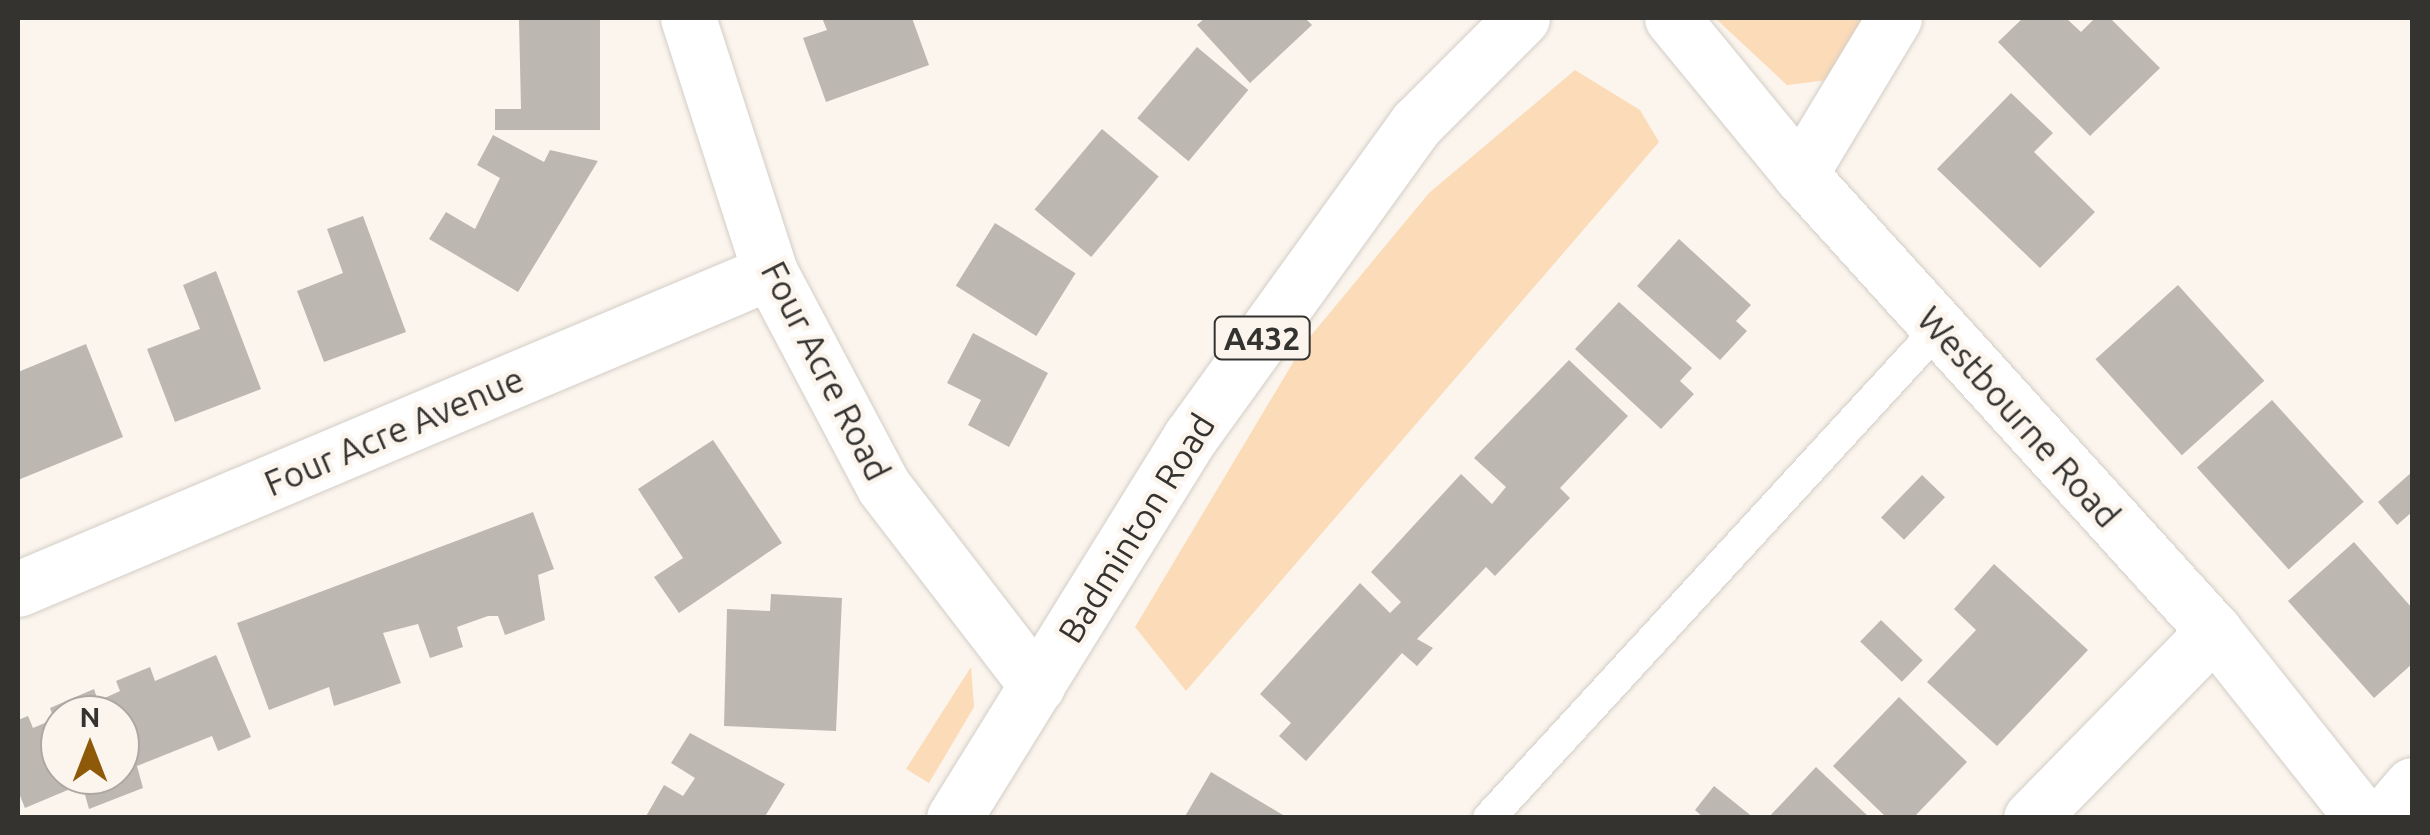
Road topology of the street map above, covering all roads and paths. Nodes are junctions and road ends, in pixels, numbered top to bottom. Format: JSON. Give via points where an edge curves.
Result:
{"nodes":[{"id":1,"x":688,"y":18,"type":"edge"},
{"id":2,"x":1522,"y":18,"type":"edge"},
{"id":3,"x":1672,"y":18,"type":"edge"},
{"id":4,"x":1894,"y":18,"type":"edge"},
{"id":5,"x":1800,"y":174,"type":"junction"},
{"id":6,"x":770,"y":272,"type":"junction"},
{"id":7,"x":1938,"y":329,"type":"junction"},
{"id":8,"x":18,"y":589,"type":"edge"},
{"id":9,"x":2214,"y":631,"type":"junction"},
{"id":10,"x":1038,"y":686,"type":"junction"},
{"id":11,"x":2412,"y":785,"type":"edge"},
{"id":12,"x":954,"y":818,"type":"edge"},
{"id":13,"x":1489,"y":818,"type":"edge"},
{"id":14,"x":2031,"y":818,"type":"edge"},
{"id":15,"x":2364,"y":818,"type":"edge"},
{"id":16,"x":2384,"y":818,"type":"edge"}],
"edges":[{"from":1,"to":6,"type":"street","name":"Four Acre Road"},
{"from":2,"to":10,"type":"street","name":"Badminton Road","number":"A432","via":[[1416,124],[1191,436]]},
{"from":3,"to":5,"type":"street","name":"Westbourne Road"},
{"from":4,"to":5,"type":"street"},
{"from":5,"to":7,"type":"street","name":"Westbourne Road"},
{"from":6,"to":8,"type":"street","name":"Four Acre Avenue"},
{"from":6,"to":10,"type":"street","name":"Four Acre Road","via":[[884,488]]},
{"from":7,"to":9,"type":"street","name":"Westbourne Road"},
{"from":7,"to":13,"type":"lane"},
{"from":9,"to":14,"type":"street"},
{"from":9,"to":15,"type":"street","name":"Westbourne Road"},
{"from":10,"to":12,"type":"street","name":"Badminton Road","number":"A432"},
{"from":11,"to":16,"type":"street"}]}
